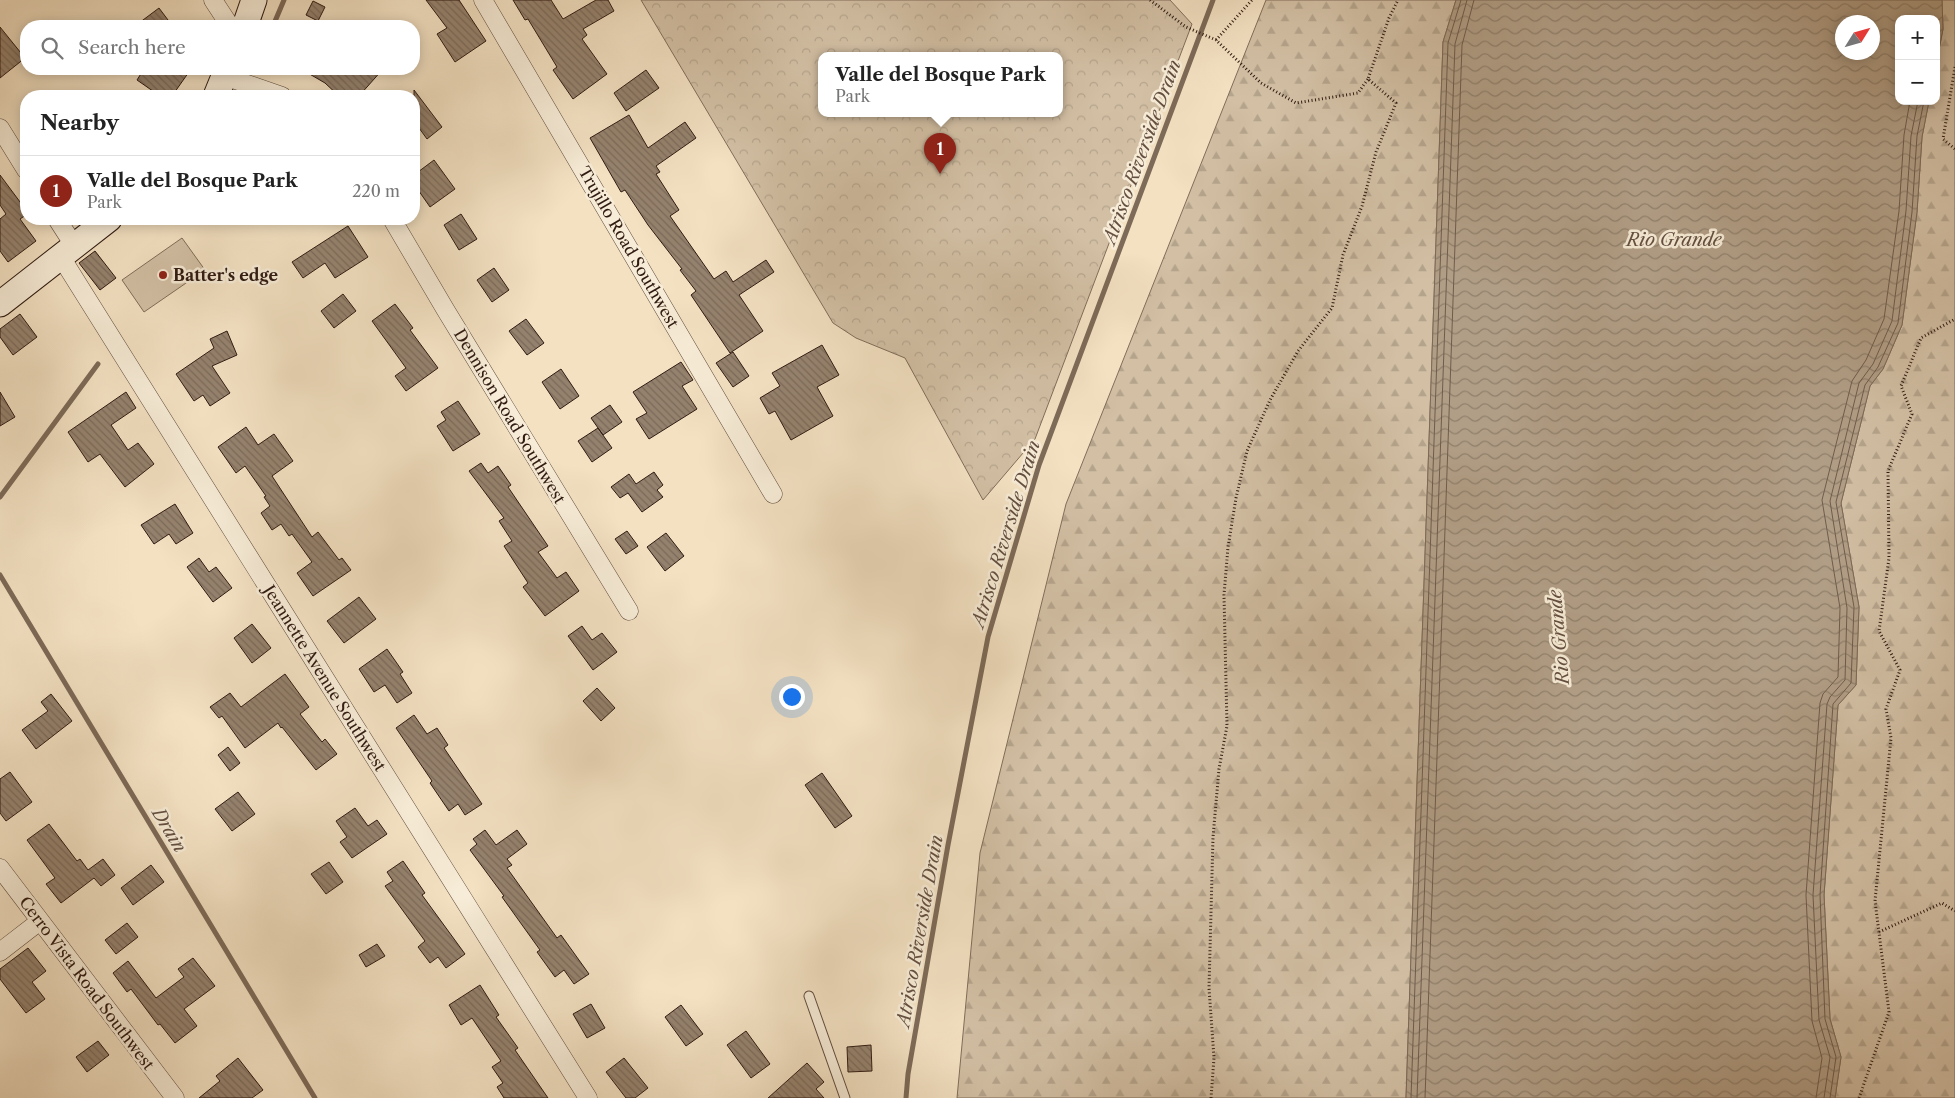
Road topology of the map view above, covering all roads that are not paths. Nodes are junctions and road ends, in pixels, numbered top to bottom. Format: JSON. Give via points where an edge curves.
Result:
{"nodes":[{"id":1,"x":213,"y":0,"type":"edge"},
{"id":2,"x":254,"y":0,"type":"edge"},
{"id":3,"x":483,"y":0,"type":"edge"},
{"id":4,"x":226,"y":20,"type":"edge"},
{"id":5,"x":247,"y":20,"type":"edge"},
{"id":6,"x":222,"y":80,"type":"edge"},
{"id":7,"x":260,"y":90,"type":"edge"},
{"id":8,"x":0,"y":128,"type":"edge"},
{"id":9,"x":20,"y":160,"type":"edge"},
{"id":10,"x":59,"y":225,"type":"edge"},
{"id":11,"x":102,"y":225,"type":"edge"},
{"id":12,"x":395,"y":225,"type":"edge"},
{"id":13,"x":68,"y":252,"type":"junction"},
{"id":14,"x":0,"y":304,"type":"edge"},
{"id":15,"x":774,"y":494,"type":"dead end"},
{"id":16,"x":629,"y":611,"type":"dead end"},
{"id":17,"x":0,"y":868,"type":"edge"},
{"id":18,"x":40,"y":921,"type":"junction"},
{"id":19,"x":0,"y":952,"type":"edge"},
{"id":20,"x":809,"y":996,"type":"dead end"},
{"id":21,"x":175,"y":1098,"type":"edge"},
{"id":22,"x":588,"y":1098,"type":"edge"},
{"id":23,"x":845,"y":1098,"type":"edge"}],
"edges":[{"from":1,"to":4,"type":"street"},
{"from":2,"to":5,"type":"street"},
{"from":3,"to":15,"type":"street","name":"Trujillo Road Southwest"},
{"from":6,"to":7,"type":"street"},
{"from":8,"to":9,"type":"street"},
{"from":10,"to":13,"type":"street","name":"Jeannette Avenue Southwest"},
{"from":11,"to":13,"type":"street"},
{"from":12,"to":16,"type":"street","name":"Dennison Road Southwest"},
{"from":13,"to":14,"type":"street"},
{"from":13,"to":22,"type":"street","name":"Jeannette Avenue Southwest"},
{"from":17,"to":18,"type":"street","name":"Cerro Vista Road Southwest"},
{"from":18,"to":19,"type":"street"},
{"from":18,"to":21,"type":"street","name":"Cerro Vista Road Southwest"},
{"from":20,"to":23,"type":"lane"}]}
